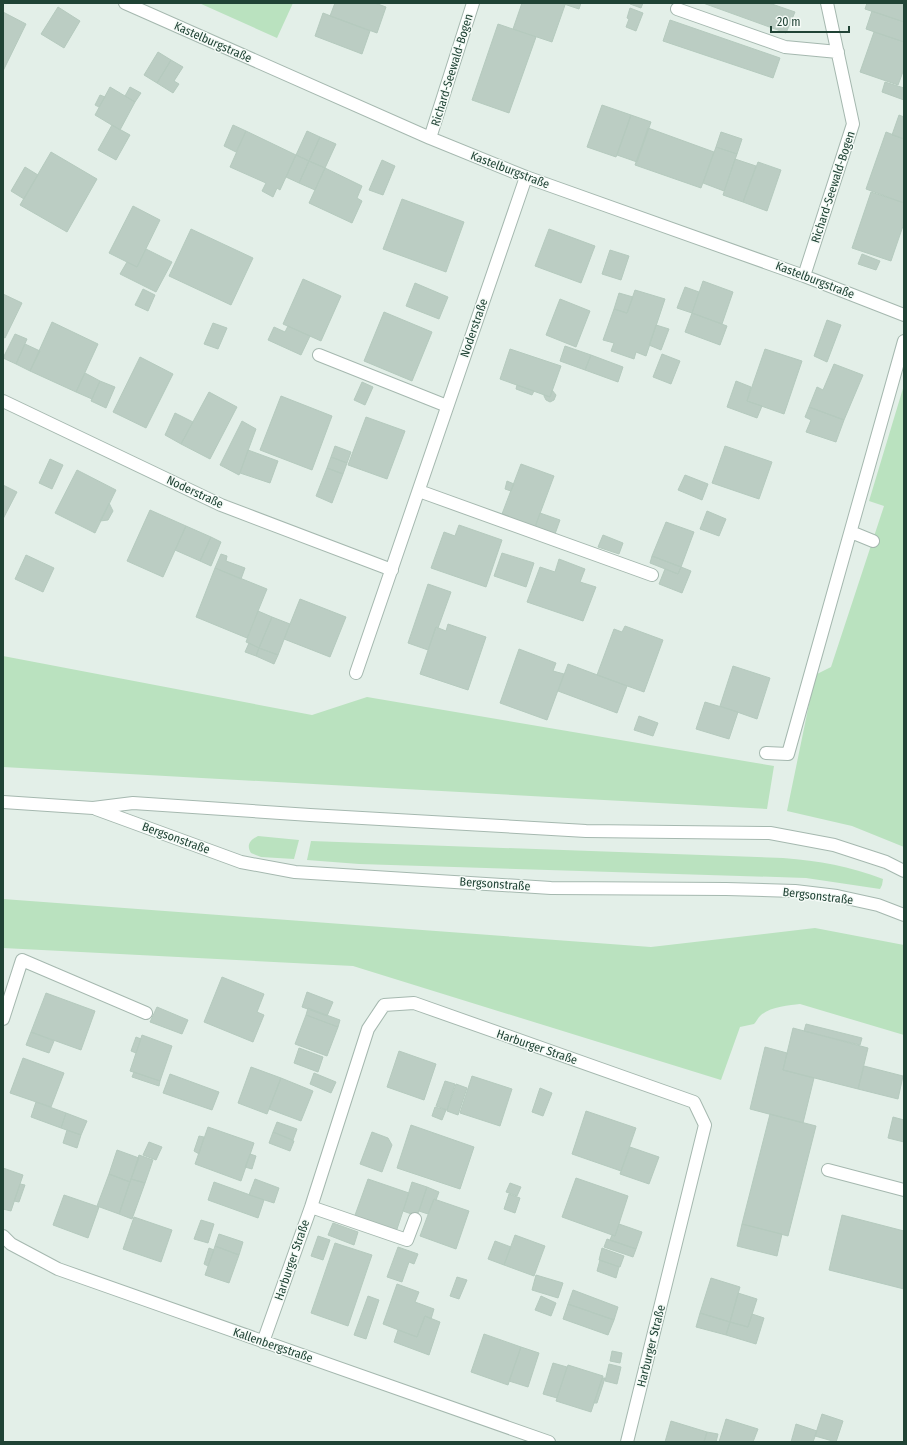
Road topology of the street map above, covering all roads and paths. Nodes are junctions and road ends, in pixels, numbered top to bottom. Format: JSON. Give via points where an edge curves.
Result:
{"nodes":[{"id":1,"x":473,"y":3,"type":"edge"},
{"id":2,"x":827,"y":3,"type":"edge"},
{"id":3,"x":133,"y":5,"type":"edge"},
{"id":4,"x":677,"y":9,"type":"dead end"},
{"id":5,"x":838,"y":52,"type":"junction"},
{"id":6,"x":430,"y":138,"type":"junction"},
{"id":7,"x":526,"y":177,"type":"junction"},
{"id":8,"x":804,"y":276,"type":"junction"},
{"id":9,"x":904,"y":315,"type":"edge"},
{"id":10,"x":904,"y":341,"type":"edge"},
{"id":11,"x":319,"y":355,"type":"dead end"},
{"id":12,"x":3,"y":401,"type":"edge"},
{"id":13,"x":447,"y":406,"type":"junction"},
{"id":14,"x":419,"y":491,"type":"junction"},
{"id":15,"x":851,"y":532,"type":"junction"},
{"id":16,"x":872,"y":541,"type":"dead end"},
{"id":17,"x":392,"y":570,"type":"junction"},
{"id":18,"x":652,"y":575,"type":"dead end"},
{"id":19,"x":356,"y":673,"type":"dead end"},
{"id":20,"x":766,"y":752,"type":"dead end"},
{"id":21,"x":3,"y":802,"type":"edge"},
{"id":22,"x":93,"y":808,"type":"junction"},
{"id":23,"x":904,"y":870,"type":"edge"},
{"id":24,"x":904,"y":915,"type":"edge"},
{"id":25,"x":146,"y":1012,"type":"dead end"},
{"id":26,"x":3,"y":1019,"type":"edge"},
{"id":27,"x":828,"y":1170,"type":"dead end"},
{"id":28,"x":904,"y":1190,"type":"edge"},
{"id":29,"x":311,"y":1207,"type":"junction"},
{"id":30,"x":415,"y":1219,"type":"dead end"},
{"id":31,"x":3,"y":1236,"type":"edge"},
{"id":32,"x":263,"y":1342,"type":"junction"},
{"id":33,"x":549,"y":1442,"type":"edge"},
{"id":34,"x":627,"y":1442,"type":"edge"}],
"edges":[{"from":1,"to":6,"type":"street","name":"Richard-Seewald-Bogen"},
{"from":2,"to":5,"type":"street","name":"Richard-Seewald-Bogen"},
{"from":3,"to":6,"type":"street","name":"Kastelburgstraße"},
{"from":4,"to":5,"type":"street","via":[[785,46]]},
{"from":5,"to":8,"type":"street","name":"Richard-Seewald-Bogen","via":[[853,124]]},
{"from":6,"to":7,"type":"street","name":"Kastelburgstraße"},
{"from":7,"to":8,"type":"street","name":"Kastelburgstraße"},
{"from":7,"to":13,"type":"street","name":"Noderstraße"},
{"from":8,"to":9,"type":"street","name":"Kastelburgstraße"},
{"from":10,"to":15,"type":"street"},
{"from":11,"to":13,"type":"street"},
{"from":12,"to":17,"type":"street","name":"Noderstraße","via":[[221,505]]},
{"from":13,"to":14,"type":"street","name":"Noderstraße"},
{"from":14,"to":17,"type":"street","name":"Noderstraße"},
{"from":14,"to":18,"type":"street"},
{"from":15,"to":16,"type":"street"},
{"from":15,"to":20,"type":"street","via":[[788,754]]},
{"from":17,"to":19,"type":"street","name":"Noderstraße"},
{"from":21,"to":22,"type":"street","name":"Bergsonstraße"},
{"from":22,"to":23,"type":"street","name":"Bergsonstraße","via":[[133,803],[586,831],[770,833],[834,845]]},
{"from":22,"to":24,"type":"street","name":"Bergsonstraße","via":[[241,862],[295,872],[551,888],[795,891],[838,896],[878,905]]},
{"from":25,"to":26,"type":"street","via":[[22,960]]},
{"from":27,"to":28,"type":"street"},
{"from":29,"to":30,"type":"street","via":[[407,1240]]},
{"from":29,"to":32,"type":"street","name":"Harburger Straße"},
{"from":29,"to":34,"type":"street","name":"Harburger Straße","via":[[368,1029],[384,1005],[414,1003],[694,1102],[705,1125]]},
{"from":31,"to":32,"type":"street","name":"Kallenbergstraße","via":[[11,1244],[58,1269]]},
{"from":32,"to":33,"type":"street","name":"Kallenbergstraße"}]}
